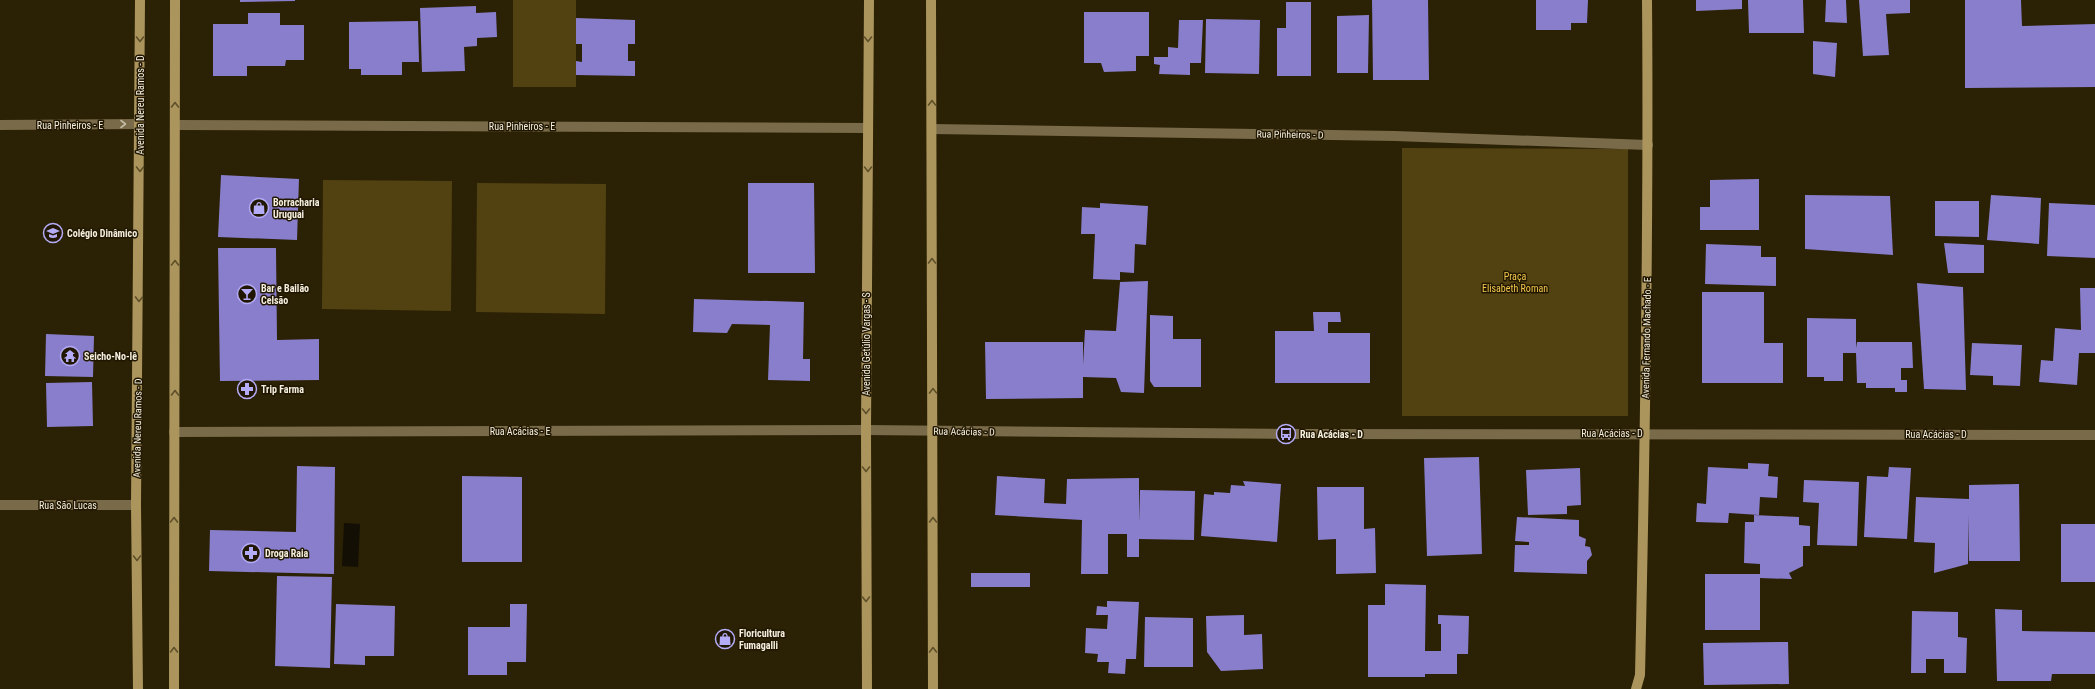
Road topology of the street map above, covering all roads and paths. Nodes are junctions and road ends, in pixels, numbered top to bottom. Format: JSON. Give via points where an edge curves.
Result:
{"nodes":[{"id":1,"x":140,"y":0,"type":"edge"},
{"id":2,"x":176,"y":0,"type":"edge"},
{"id":3,"x":869,"y":0,"type":"edge"},
{"id":4,"x":931,"y":0,"type":"edge"},
{"id":5,"x":1647,"y":0,"type":"edge"},
{"id":6,"x":140,"y":124,"type":"junction"},
{"id":7,"x":0,"y":125,"type":"edge"},
{"id":8,"x":175,"y":125,"type":"junction"},
{"id":9,"x":868,"y":128,"type":"junction"},
{"id":10,"x":932,"y":129,"type":"junction"},
{"id":11,"x":1648,"y":145,"type":"junction"},
{"id":12,"x":866,"y":430,"type":"junction"},
{"id":13,"x":933,"y":430,"type":"junction"},
{"id":14,"x":174,"y":432,"type":"junction"},
{"id":15,"x":1645,"y":433,"type":"junction"},
{"id":16,"x":2095,"y":435,"type":"edge"},
{"id":17,"x":136,"y":504,"type":"junction"},
{"id":18,"x":0,"y":505,"type":"edge"},
{"id":19,"x":1640,"y":675,"type":"junction"},
{"id":20,"x":138,"y":689,"type":"edge"},
{"id":21,"x":174,"y":689,"type":"edge"},
{"id":22,"x":867,"y":689,"type":"edge"},
{"id":23,"x":933,"y":689,"type":"edge"},
{"id":24,"x":1636,"y":689,"type":"edge"},
{"id":25,"x":1645,"y":689,"type":"edge"}],
"edges":[{"from":1,"to":6,"type":"street","name":"Avenida Nereu Ramos - D","one_way":true},
{"from":8,"to":2,"type":"street","one_way":true},
{"from":3,"to":9,"type":"street","name":"Avenida Getúlio Vargas - S","one_way":true},
{"from":10,"to":4,"type":"street","one_way":true},
{"from":5,"to":11,"type":"street","name":"Avenida Fernando Machado - E"},
{"from":7,"to":6,"type":"street","name":"Rua Pinheiros - E","one_way":true},
{"from":6,"to":17,"type":"street","name":"Avenida Nereu Ramos - D","one_way":true},
{"from":8,"to":9,"type":"street","name":"Rua Pinheiros - E"},
{"from":14,"to":8,"type":"street","one_way":true},
{"from":9,"to":12,"type":"street","name":"Avenida Getúlio Vargas - S","one_way":true},
{"from":10,"to":11,"type":"street","name":"Rua Pinheiros - D","via":[[1395,136]]},
{"from":13,"to":10,"type":"street","one_way":true},
{"from":11,"to":15,"type":"street","name":"Avenida Fernando Machado - E"},
{"from":12,"to":13,"type":"street","name":"Rua Acácias - D"},
{"from":12,"to":14,"type":"street","name":"Rua Acácias - E"},
{"from":12,"to":22,"type":"street","name":"Avenida Getúlio Vargas - S","one_way":true},
{"from":13,"to":15,"type":"street","name":"Rua Acácias - D","via":[[1286,434]]},
{"from":23,"to":13,"type":"street","one_way":true},
{"from":21,"to":14,"type":"street","one_way":true},
{"from":15,"to":16,"type":"street","name":"Rua Acácias - D"},
{"from":15,"to":19,"type":"street","name":"Avenida Fernando Machado - E"},
{"from":17,"to":18,"type":"street","name":"Rua São Lucas"},
{"from":17,"to":20,"type":"street","name":"Avenida Nereu Ramos - D","one_way":true},
{"from":19,"to":24,"type":"street","name":"Avenida Fernando Machado - E"},
{"from":19,"to":25,"type":"street","name":"Avenida Fernando Machado - E"}]}
